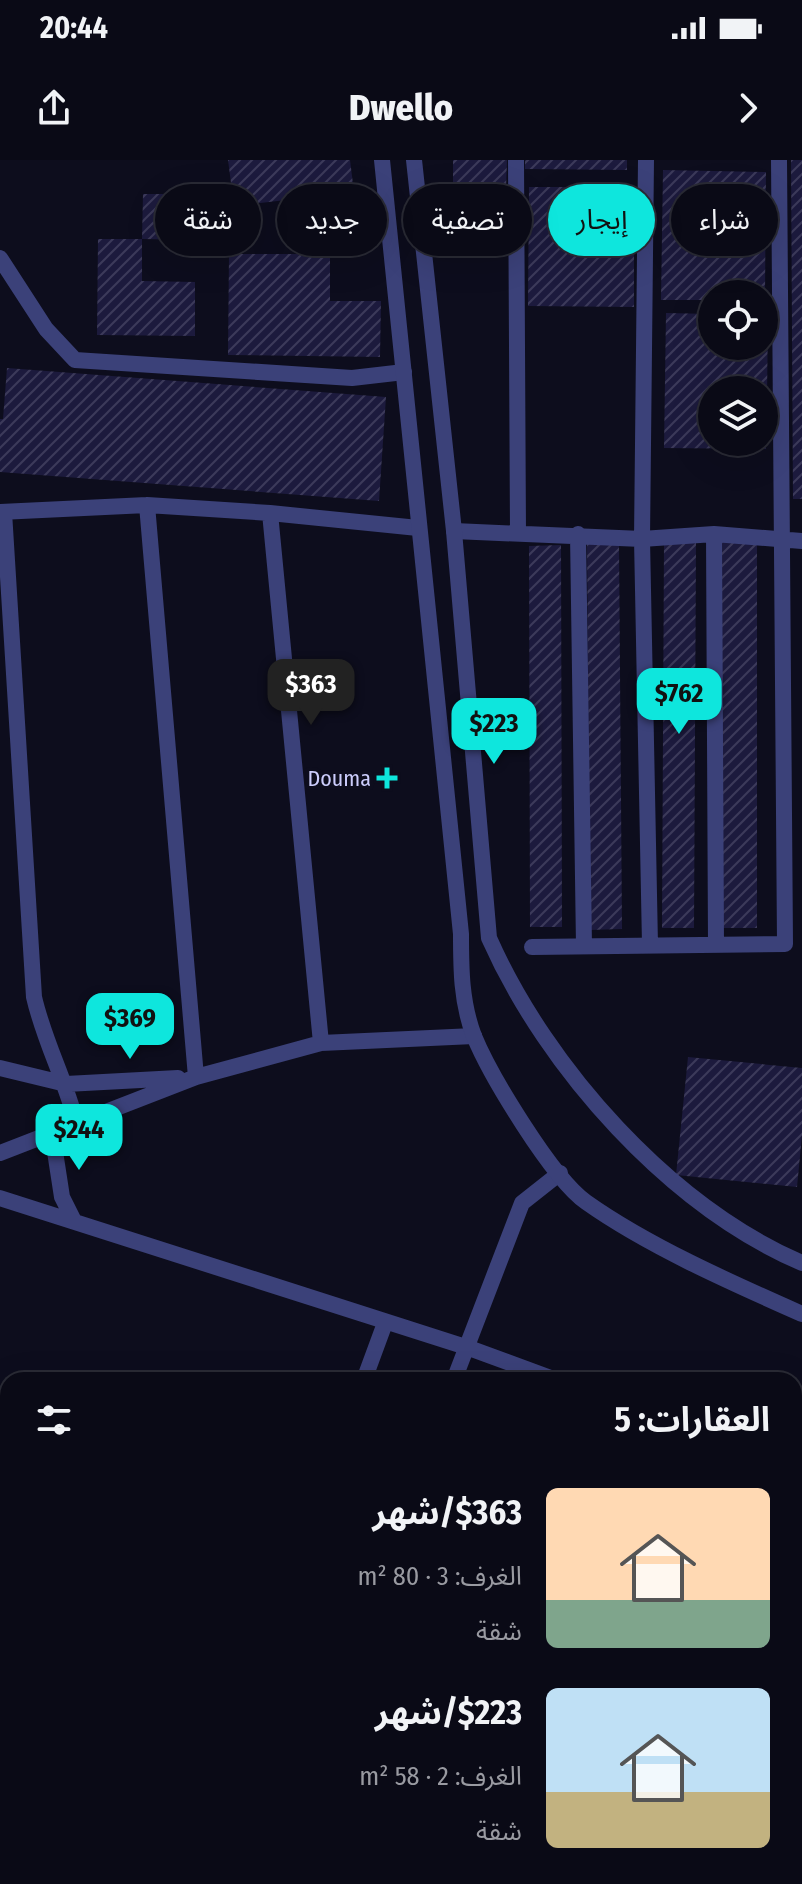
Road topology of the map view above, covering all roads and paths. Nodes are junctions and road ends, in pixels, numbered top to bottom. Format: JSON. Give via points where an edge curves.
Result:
{"nodes":[{"id":1,"x":382,"y":160,"type":"edge"},
{"id":2,"x":414,"y":160,"type":"edge"},
{"id":3,"x":516,"y":160,"type":"edge"},
{"id":4,"x":646,"y":160,"type":"edge"},
{"id":5,"x":779,"y":160,"type":"edge"},
{"id":6,"x":0,"y":258,"type":"edge"},
{"id":7,"x":404,"y":372,"type":"junction"},
{"id":8,"x":147,"y":505,"type":"junction"},
{"id":9,"x":2,"y":512,"type":"edge"},
{"id":10,"x":270,"y":513,"type":"junction"},
{"id":11,"x":418,"y":528,"type":"junction"},
{"id":12,"x":454,"y":531,"type":"junction"},
{"id":13,"x":518,"y":533,"type":"junction"},
{"id":14,"x":578,"y":534,"type":"junction"},
{"id":15,"x":714,"y":534,"type":"junction"},
{"id":16,"x":780,"y":538,"type":"junction"},
{"id":17,"x":642,"y":539,"type":"junction"},
{"id":18,"x":802,"y":541,"type":"edge"},
{"id":19,"x":10,"y":586,"type":"junction"},
{"id":20,"x":0,"y":616,"type":"edge"},
{"id":21,"x":650,"y":945,"type":"junction"},
{"id":22,"x":716,"y":945,"type":"junction"},
{"id":23,"x":584,"y":946,"type":"junction"},
{"id":24,"x":532,"y":947,"type":"dead end"},
{"id":25,"x":474,"y":1036,"type":"junction"},
{"id":26,"x":321,"y":1043,"type":"junction"},
{"id":27,"x":0,"y":1068,"type":"edge"},
{"id":28,"x":196,"y":1077,"type":"junction"},
{"id":29,"x":66,"y":1084,"type":"junction"},
{"id":30,"x":76,"y":1122,"type":"junction"},
{"id":31,"x":52,"y":1132,"type":"junction"},
{"id":32,"x":0,"y":1153,"type":"edge"},
{"id":33,"x":560,"y":1173,"type":"junction"},
{"id":34,"x":0,"y":1198,"type":"edge"},
{"id":35,"x":74,"y":1221,"type":"junction"},
{"id":36,"x":802,"y":1263,"type":"edge"},
{"id":37,"x":802,"y":1314,"type":"edge"},
{"id":38,"x":385,"y":1323,"type":"junction"},
{"id":39,"x":469,"y":1348,"type":"junction"},
{"id":40,"x":367,"y":1372,"type":"edge"},
{"id":41,"x":458,"y":1372,"type":"edge"},
{"id":42,"x":534,"y":1372,"type":"edge"}],
"edges":[{"from":1,"to":7,"type":"street"},
{"from":2,"to":12,"type":"street"},
{"from":3,"to":13,"type":"street"},
{"from":4,"to":17,"type":"street"},
{"from":5,"to":16,"type":"street"},
{"from":6,"to":7,"type":"street","via":[[46,329],[75,360],[352,378]]},
{"from":7,"to":11,"type":"street"},
{"from":8,"to":9,"type":"street"},
{"from":8,"to":10,"type":"street"},
{"from":8,"to":28,"type":"street"},
{"from":9,"to":19,"type":"street"},
{"from":10,"to":11,"type":"street"},
{"from":10,"to":26,"type":"street"},
{"from":11,"to":25,"type":"street","via":[[461,934],[461,985]]},
{"from":12,"to":13,"type":"street"},
{"from":12,"to":36,"type":"street","via":[[489,938],[507,979],[617,1129],[649,1160],[710,1213]]},
{"from":13,"to":14,"type":"street"},
{"from":14,"to":17,"type":"street"},
{"from":14,"to":23,"type":"street"},
{"from":15,"to":16,"type":"street"},
{"from":15,"to":17,"type":"street"},
{"from":15,"to":22,"type":"street"},
{"from":16,"to":18,"type":"street"},
{"from":16,"to":22,"type":"street","via":[[785,944]]},
{"from":17,"to":21,"type":"street"},
{"from":19,"to":20,"type":"street"},
{"from":19,"to":29,"type":"street","via":[[34,997],[41,1030]]},
{"from":21,"to":22,"type":"street"},
{"from":21,"to":23,"type":"street"},
{"from":23,"to":24,"type":"street"},
{"from":25,"to":26,"type":"street"},
{"from":25,"to":33,"type":"street","via":[[542,1152]]},
{"from":26,"to":28,"type":"street"},
{"from":27,"to":29,"type":"street"},
{"from":28,"to":29,"type":"street"},
{"from":28,"to":30,"type":"street"},
{"from":29,"to":30,"type":"street"},
{"from":30,"to":31,"type":"street"},
{"from":31,"to":32,"type":"street"},
{"from":31,"to":35,"type":"street","via":[[62,1197]]},
{"from":33,"to":37,"type":"street","via":[[583,1201],[714,1275]]},
{"from":33,"to":39,"type":"street","via":[[522,1203]]},
{"from":34,"to":35,"type":"street"},
{"from":35,"to":38,"type":"street"},
{"from":38,"to":39,"type":"street"},
{"from":38,"to":40,"type":"street"},
{"from":39,"to":41,"type":"street"},
{"from":39,"to":42,"type":"street"}]}
